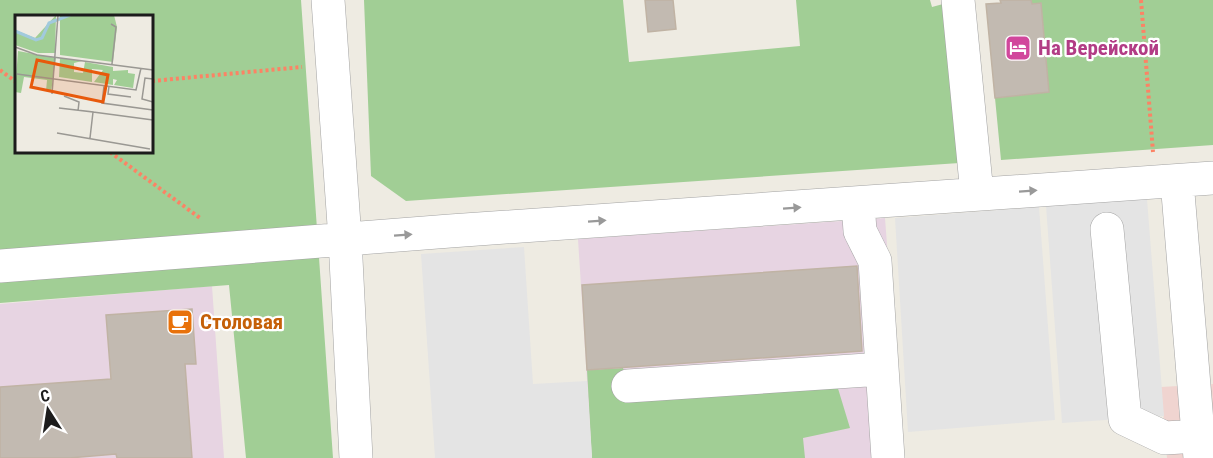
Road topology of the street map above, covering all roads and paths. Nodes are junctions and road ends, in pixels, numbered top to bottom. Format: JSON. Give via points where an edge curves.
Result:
{"nodes":[{"id":1,"x":328,"y":0,"type":"edge"},
{"id":2,"x":958,"y":0,"type":"edge"},
{"id":3,"x":1141,"y":0,"type":"edge"},
{"id":4,"x":332,"y":64,"type":"junction"},
{"id":5,"x":0,"y":70,"type":"edge"},
{"id":6,"x":15,"y":81,"type":"edge"},
{"id":7,"x":153,"y":81,"type":"edge"},
{"id":8,"x":111,"y":153,"type":"edge"},
{"id":9,"x":1213,"y":178,"type":"edge"},
{"id":10,"x":1166,"y":181,"type":"junction"},
{"id":11,"x":977,"y":195,"type":"junction"},
{"id":12,"x":858,"y":203,"type":"junction"},
{"id":13,"x":1107,"y":229,"type":"dead end"},
{"id":14,"x":345,"y":239,"type":"junction"},
{"id":15,"x":239,"y":247,"type":"junction"},
{"id":16,"x":0,"y":266,"type":"edge"},
{"id":17,"x":882,"y":369,"type":"junction"},
{"id":18,"x":628,"y":386,"type":"dead end"},
{"id":19,"x":1199,"y":447,"type":"edge"},
{"id":20,"x":356,"y":458,"type":"edge"},
{"id":21,"x":888,"y":458,"type":"edge"}],
"edges":[{"from":1,"to":4,"type":"lane"},
{"from":2,"to":11,"type":"lane"},
{"from":3,"to":10,"type":"path"},
{"from":4,"to":7,"type":"path"},
{"from":4,"to":14,"type":"lane"},
{"from":5,"to":6,"type":"path"},
{"from":8,"to":15,"type":"path"},
{"from":9,"to":10,"type":"lane"},
{"from":11,"to":10,"type":"lane","one_way":true},
{"from":10,"to":19,"type":"lane"},
{"from":11,"to":12,"type":"lane"},
{"from":14,"to":12,"type":"lane","one_way":true},
{"from":12,"to":17,"type":"lane","via":[[860,231],[875,261]]},
{"from":13,"to":19,"type":"lane","via":[[1125,419],[1165,438]]},
{"from":14,"to":15,"type":"lane"},
{"from":14,"to":20,"type":"lane"},
{"from":15,"to":16,"type":"lane"},
{"from":17,"to":18,"type":"lane"},
{"from":17,"to":21,"type":"lane"}]}
